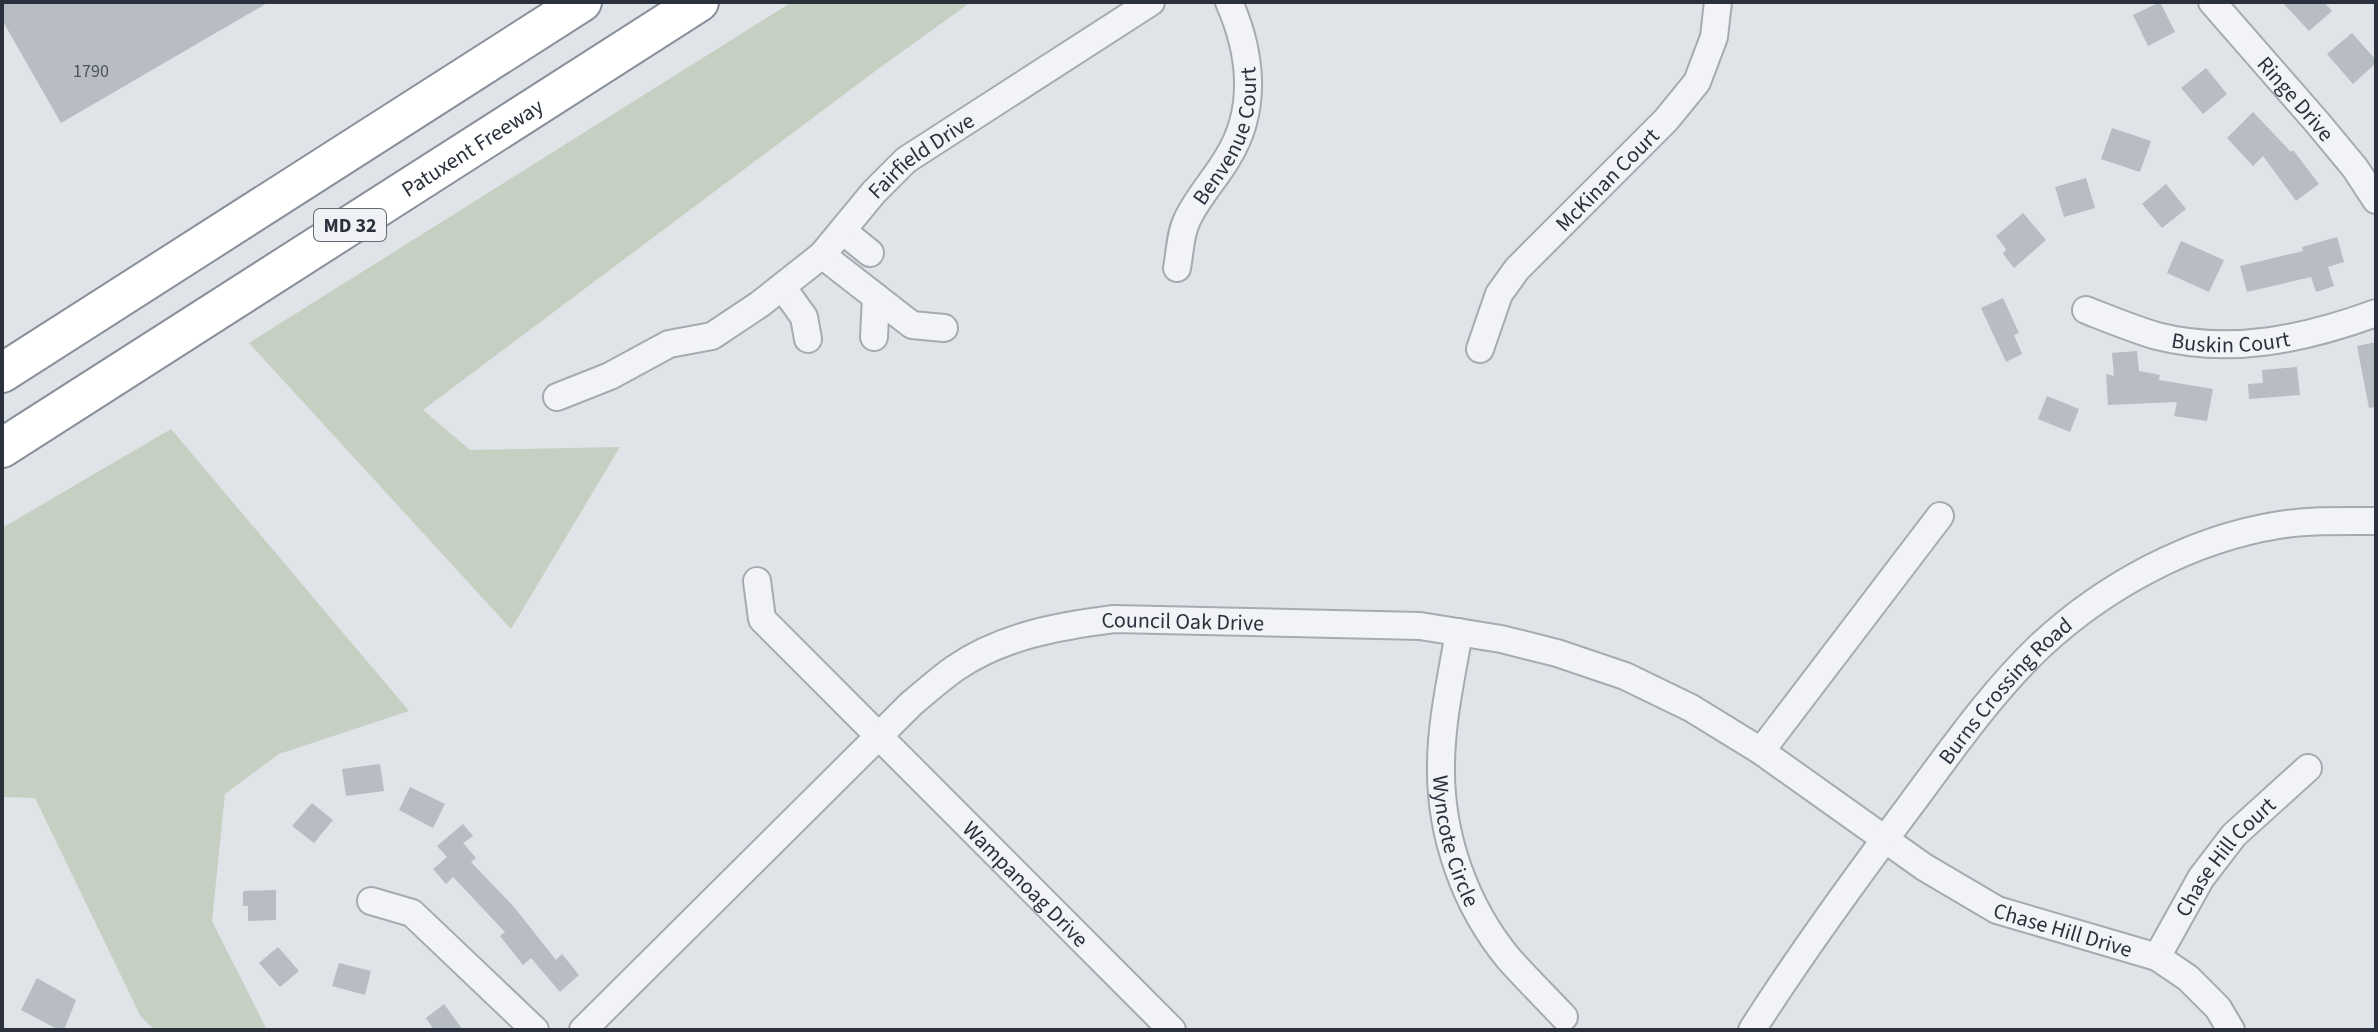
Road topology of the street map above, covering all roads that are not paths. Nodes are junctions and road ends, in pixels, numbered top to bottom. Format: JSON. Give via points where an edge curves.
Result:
{"nodes":[{"id":1,"x":582,"y":2,"type":"edge"},
{"id":2,"x":699,"y":2,"type":"edge"},
{"id":3,"x":1151,"y":2,"type":"edge"},
{"id":4,"x":1229,"y":2,"type":"edge"},
{"id":5,"x":1718,"y":2,"type":"edge"},
{"id":6,"x":2212,"y":2,"type":"edge"},
{"id":7,"x":2376,"y":200,"type":"edge"},
{"id":8,"x":843,"y":231,"type":"junction"},
{"id":9,"x":870,"y":253,"type":"dead end"},
{"id":10,"x":822,"y":255,"type":"junction"},
{"id":11,"x":1177,"y":268,"type":"dead end"},
{"id":12,"x":783,"y":288,"type":"junction"},
{"id":13,"x":876,"y":297,"type":"junction"},
{"id":14,"x":2086,"y":310,"type":"dead end"},
{"id":15,"x":2376,"y":313,"type":"edge"},
{"id":16,"x":944,"y":328,"type":"dead end"},
{"id":17,"x":874,"y":337,"type":"dead end"},
{"id":18,"x":808,"y":339,"type":"dead end"},
{"id":19,"x":1480,"y":349,"type":"dead end"},
{"id":20,"x":2,"y":373,"type":"edge"},
{"id":21,"x":557,"y":397,"type":"dead end"},
{"id":22,"x":2,"y":448,"type":"edge"},
{"id":23,"x":1940,"y":516,"type":"dead end"},
{"id":24,"x":2376,"y":521,"type":"edge"},
{"id":25,"x":757,"y":581,"type":"dead end"},
{"id":26,"x":1459,"y":632,"type":"junction"},
{"id":27,"x":879,"y":736,"type":"junction"},
{"id":28,"x":1761,"y":751,"type":"junction"},
{"id":29,"x":2308,"y":768,"type":"dead end"},
{"id":30,"x":1885,"y":839,"type":"junction"},
{"id":31,"x":371,"y":901,"type":"dead end"},
{"id":32,"x":2157,"y":957,"type":"junction"},
{"id":33,"x":1564,"y":1017,"type":"dead end"},
{"id":34,"x":535,"y":1030,"type":"edge"},
{"id":35,"x":583,"y":1030,"type":"edge"},
{"id":36,"x":1172,"y":1030,"type":"edge"},
{"id":37,"x":1752,"y":1030,"type":"edge"},
{"id":38,"x":2231,"y":1030,"type":"edge"}],
"edges":[{"from":1,"to":20,"type":"highway","number":"MD 32"},
{"from":2,"to":22,"type":"highway","name":"Patuxent Freeway","number":"MD 32"},
{"from":3,"to":8,"type":"street","name":"Fairfield Drive","via":[[906,160]]},
{"from":4,"to":11,"type":"street","name":"Benvenue Court","via":[[1243,33],[1249,96],[1230,155],[1186,220]]},
{"from":5,"to":19,"type":"street","name":"McKinan Court","via":[[1714,37],[1697,82],[1666,120],[1517,269],[1499,294]]},
{"from":6,"to":7,"type":"street","name":"Ringe Drive"},
{"from":8,"to":9,"type":"street"},
{"from":8,"to":10,"type":"street","name":"Fairfield Drive"},
{"from":10,"to":12,"type":"street","name":"Fairfield Drive"},
{"from":10,"to":13,"type":"street"},
{"from":12,"to":18,"type":"street","via":[[804,317]]},
{"from":12,"to":21,"type":"street","name":"Fairfield Drive","via":[[712,336],[669,344]]},
{"from":13,"to":16,"type":"street","via":[[912,325]]},
{"from":13,"to":17,"type":"street"},
{"from":14,"to":15,"type":"street","name":"Buskin Court","via":[[2155,335],[2217,345],[2297,338]]},
{"from":23,"to":28,"type":"street"},
{"from":24,"to":30,"type":"street","name":"Burns Crossing Road","via":[[2310,521],[2250,531],[2187,552],[2107,594],[2020,667]]},
{"from":25,"to":27,"type":"street","name":"Wampanoag Drive","via":[[762,619]]},
{"from":26,"to":27,"type":"street","name":"Council Oak Drive","via":[[1262,621],[1114,619],[1068,624],[1027,634],[956,667]]},
{"from":26,"to":28,"type":"street","name":"Council Oak Drive","via":[[1557,653],[1625,676]]},
{"from":26,"to":33,"type":"street","name":"Wyncote Circle","via":[[1440,763],[1448,838],[1479,914],[1508,958]]},
{"from":27,"to":35,"type":"street","name":"Council Oak Drive"},
{"from":27,"to":36,"type":"street","name":"Wampanoag Drive"},
{"from":28,"to":30,"type":"street","name":"Council Oak Drive"},
{"from":29,"to":32,"type":"street","name":"Chase Hill Court","via":[[2234,835],[2201,878]]},
{"from":30,"to":32,"type":"street","name":"Chase Hill Drive","via":[[1997,910]]},
{"from":30,"to":37,"type":"street","name":"Burns Crossing Road"},
{"from":31,"to":34,"type":"street","via":[[412,913]]},
{"from":32,"to":38,"type":"street","name":"Chase Hill Drive","via":[[2188,978],[2218,1008]]}]}
